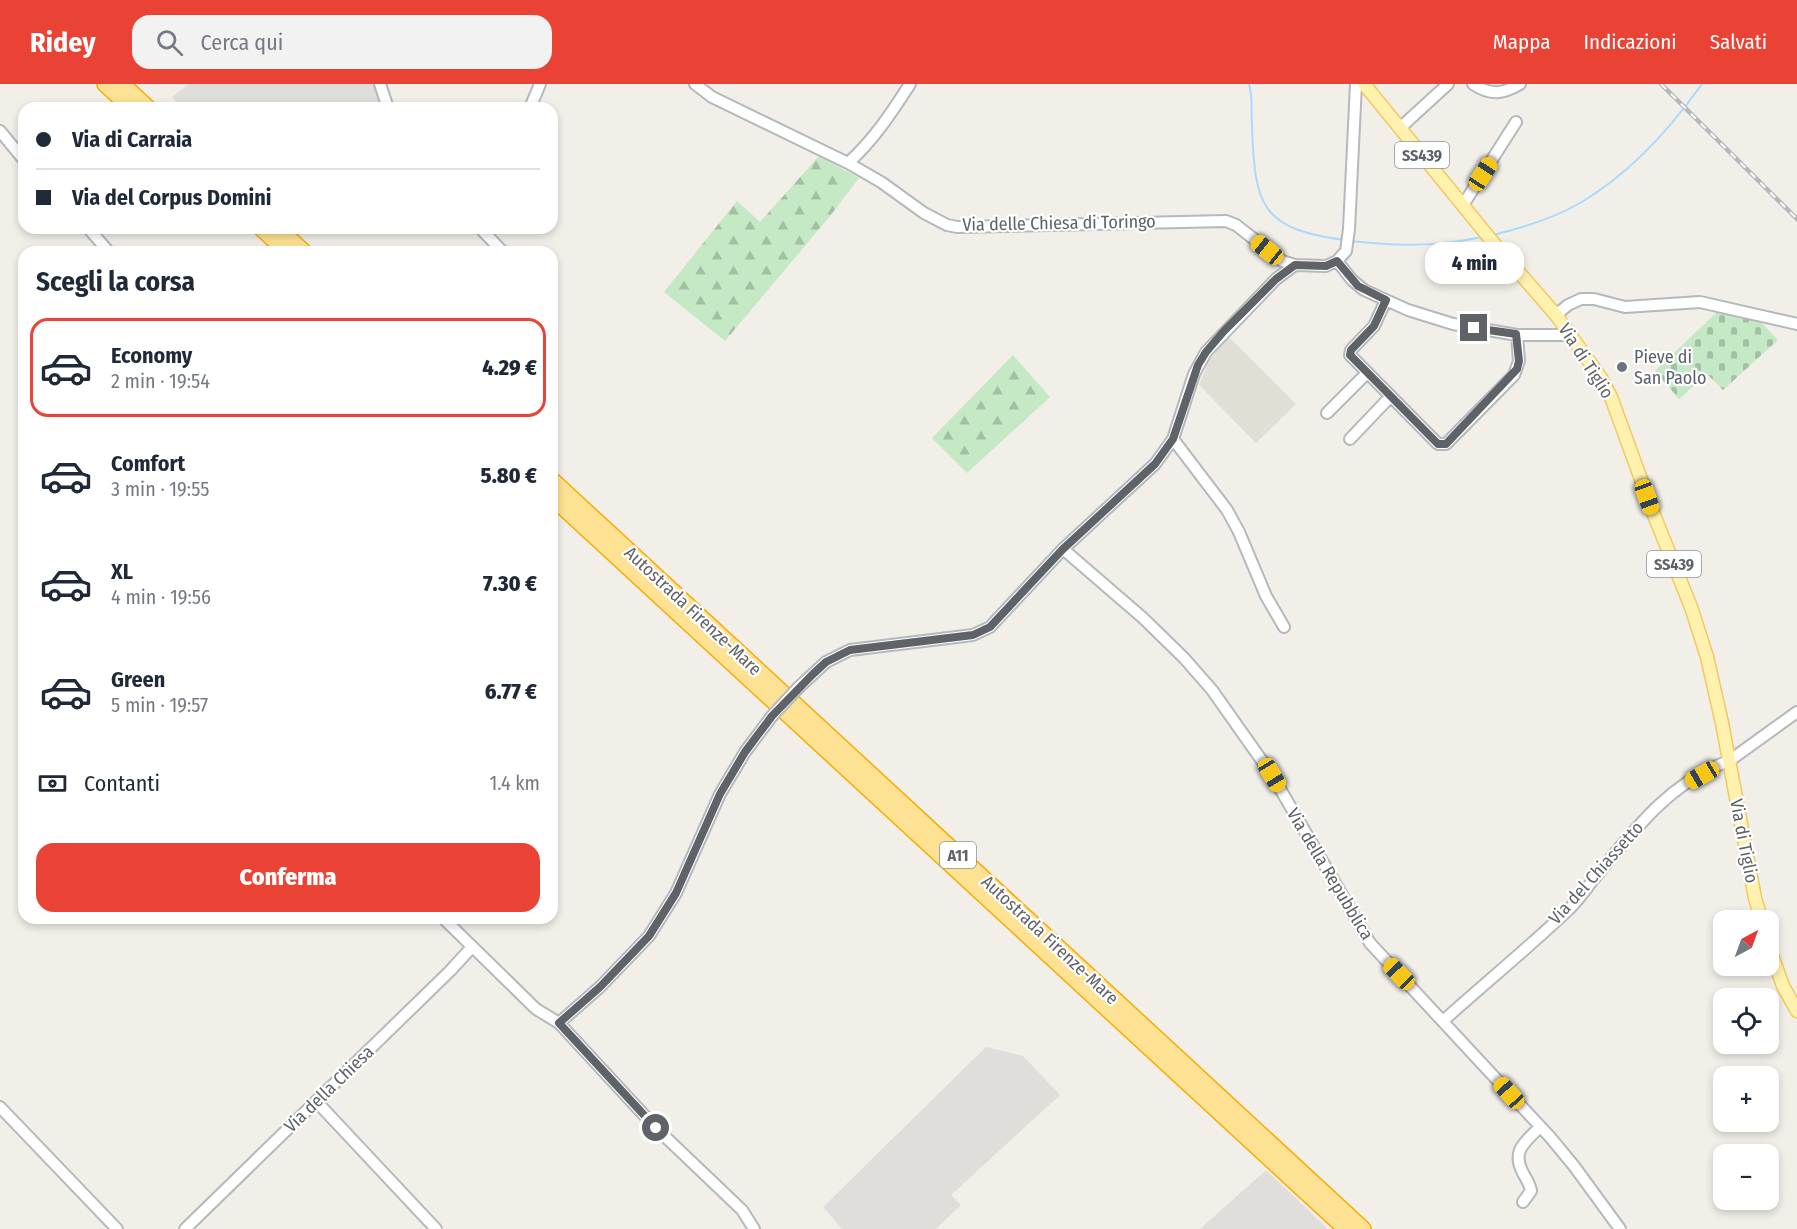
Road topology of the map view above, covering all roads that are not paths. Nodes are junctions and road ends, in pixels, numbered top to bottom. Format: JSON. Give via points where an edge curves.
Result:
{"nodes":[{"id":1,"x":105,"y":84,"type":"edge"},
{"id":2,"x":122,"y":84,"type":"edge"},
{"id":3,"x":380,"y":84,"type":"edge"},
{"id":4,"x":540,"y":84,"type":"edge"},
{"id":5,"x":695,"y":84,"type":"edge"},
{"id":6,"x":910,"y":84,"type":"edge"},
{"id":7,"x":1356,"y":84,"type":"edge"},
{"id":8,"x":1364,"y":84,"type":"edge"},
{"id":9,"x":1448,"y":84,"type":"edge"},
{"id":10,"x":1473,"y":84,"type":"edge"},
{"id":11,"x":1520,"y":84,"type":"edge"},
{"id":12,"x":124,"y":102,"type":"edge"},
{"id":13,"x":142,"y":102,"type":"edge"},
{"id":14,"x":386,"y":102,"type":"edge"},
{"id":15,"x":532,"y":102,"type":"edge"},
{"id":16,"x":1516,"y":122,"type":"dead end"},
{"id":17,"x":1400,"y":128,"type":"junction"},
{"id":18,"x":0,"y":131,"type":"edge"},
{"id":19,"x":18,"y":153,"type":"edge"},
{"id":20,"x":848,"y":163,"type":"junction"},
{"id":21,"x":1463,"y":205,"type":"junction"},
{"id":22,"x":93,"y":234,"type":"edge"},
{"id":23,"x":268,"y":234,"type":"edge"},
{"id":24,"x":284,"y":234,"type":"edge"},
{"id":25,"x":486,"y":234,"type":"edge"},
{"id":26,"x":104,"y":246,"type":"edge"},
{"id":27,"x":280,"y":246,"type":"edge"},
{"id":28,"x":298,"y":246,"type":"edge"},
{"id":29,"x":497,"y":246,"type":"edge"},
{"id":30,"x":1337,"y":261,"type":"junction"},
{"id":31,"x":1295,"y":265,"type":"junction"},
{"id":32,"x":1386,"y":300,"type":"junction"},
{"id":33,"x":1556,"y":315,"type":"junction"},
{"id":34,"x":1797,"y":324,"type":"edge"},
{"id":35,"x":1516,"y":334,"type":"junction"},
{"id":36,"x":1571,"y":335,"type":"junction"},
{"id":37,"x":1367,"y":373,"type":"junction"},
{"id":38,"x":1390,"y":397,"type":"junction"},
{"id":39,"x":1327,"y":413,"type":"dead end"},
{"id":40,"x":1173,"y":439,"type":"junction"},
{"id":41,"x":1350,"y":439,"type":"dead end"},
{"id":42,"x":558,"y":486,"type":"edge"},
{"id":43,"x":558,"y":502,"type":"edge"},
{"id":44,"x":1063,"y":549,"type":"junction"},
{"id":45,"x":1284,"y":627,"type":"dead end"},
{"id":46,"x":1797,"y":712,"type":"edge"},
{"id":47,"x":1729,"y":761,"type":"junction"},
{"id":48,"x":1759,"y":910,"type":"edge"},
{"id":49,"x":449,"y":924,"type":"edge"},
{"id":50,"x":472,"y":947,"type":"junction"},
{"id":51,"x":1779,"y":975,"type":"edge"},
{"id":52,"x":1797,"y":1011,"type":"edge"},
{"id":53,"x":1443,"y":1021,"type":"junction"},
{"id":54,"x":559,"y":1023,"type":"junction"},
{"id":55,"x":316,"y":1101,"type":"junction"},
{"id":56,"x":0,"y":1107,"type":"edge"},
{"id":57,"x":1540,"y":1127,"type":"junction"},
{"id":58,"x":1523,"y":1202,"type":"dead end"},
{"id":59,"x":117,"y":1229,"type":"edge"},
{"id":60,"x":185,"y":1229,"type":"edge"},
{"id":61,"x":436,"y":1229,"type":"edge"},
{"id":62,"x":754,"y":1229,"type":"edge"},
{"id":63,"x":1346,"y":1229,"type":"edge"},
{"id":64,"x":1363,"y":1229,"type":"edge"},
{"id":65,"x":1620,"y":1229,"type":"edge"}],
"edges":[{"from":1,"to":12,"type":"highway"},
{"from":2,"to":13,"type":"highway"},
{"from":3,"to":14,"type":"street"},
{"from":4,"to":15,"type":"street"},
{"from":5,"to":20,"type":"street","name":"Via delle Chiesa di Toringo","via":[[712,97]]},
{"from":6,"to":20,"type":"street","via":[[873,137]]},
{"from":7,"to":30,"type":"street","via":[[1349,229],[1346,251]]},
{"from":8,"to":17,"type":"main road","name":"Via di Tiglio","number":"SS439"},
{"from":9,"to":17,"type":"street"},
{"from":10,"to":11,"type":"street","via":[[1505,93]]},
{"from":16,"to":21,"type":"street"},
{"from":17,"to":21,"type":"main road","name":"Via di Tiglio","number":"SS439"},
{"from":18,"to":19,"type":"street"},
{"from":20,"to":31,"type":"street","name":"Via delle Chiesa di Toringo","via":[[947,225],[1226,221],[1282,261]]},
{"from":21,"to":33,"type":"main road","name":"Via di Tiglio","number":"SS439"},
{"from":22,"to":26,"type":"street"},
{"from":23,"to":27,"type":"highway"},
{"from":24,"to":28,"type":"highway"},
{"from":25,"to":29,"type":"street"},
{"from":30,"to":31,"type":"street","name":"Via delle Chiesa di Toringo","via":[[1326,266]]},
{"from":30,"to":32,"type":"street","via":[[1358,286]]},
{"from":31,"to":40,"type":"street","via":[[1276,279],[1206,352],[1194,374]]},
{"from":32,"to":35,"type":"street","via":[[1452,324]]},
{"from":32,"to":37,"type":"street","via":[[1374,326],[1351,350],[1350,355]]},
{"from":33,"to":34,"type":"street","via":[[1581,299],[1625,307],[1700,302]]},
{"from":33,"to":36,"type":"main road","name":"Via di Tiglio","number":"SS439"},
{"from":35,"to":36,"type":"street"},
{"from":35,"to":38,"type":"street","via":[[1519,361],[1514,375],[1446,444],[1438,444]]},
{"from":36,"to":47,"type":"main road","name":"Via di Tiglio","number":"SS439","via":[[1611,397],[1691,607],[1707,657]]},
{"from":37,"to":38,"type":"street"},
{"from":37,"to":39,"type":"street"},
{"from":38,"to":41,"type":"street"},
{"from":40,"to":44,"type":"street","via":[[1155,464]]},
{"from":40,"to":45,"type":"street","via":[[1227,510]]},
{"from":42,"to":64,"type":"highway","name":"Autostrada Firenze-Mare","number":"A11"},
{"from":43,"to":63,"type":"highway","name":"Autostrada Firenze-Mare","number":"A11"},
{"from":44,"to":53,"type":"street","name":"Via della Repubblica","via":[[1151,626],[1212,690],[1272,775],[1370,943]]},
{"from":44,"to":54,"type":"street","bridge":true,"via":[[990,627],[973,635],[850,650],[826,662],[798,688],[745,752],[720,794],[676,893],[649,936]]},
{"from":46,"to":47,"type":"street"},
{"from":47,"to":48,"type":"main road","name":"Via di Tiglio","number":"SS439"},
{"from":47,"to":53,"type":"street","name":"Via del Chiassetto","via":[[1684,785],[1658,805],[1568,910]]},
{"from":49,"to":50,"type":"street"},
{"from":50,"to":54,"type":"street","via":[[536,1009]]},
{"from":50,"to":55,"type":"street","name":"Via della Chiesa"},
{"from":51,"to":52,"type":"main road"},
{"from":53,"to":57,"type":"street","name":"Via della Repubblica"},
{"from":54,"to":62,"type":"street","via":[[656,1128],[742,1210]]},
{"from":55,"to":60,"type":"street","name":"Via della Chiesa"},
{"from":55,"to":61,"type":"street"},
{"from":56,"to":59,"type":"street"},
{"from":57,"to":58,"type":"street","via":[[1517,1158],[1531,1191]]},
{"from":57,"to":65,"type":"street","name":"Via della Repubblica"}]}
